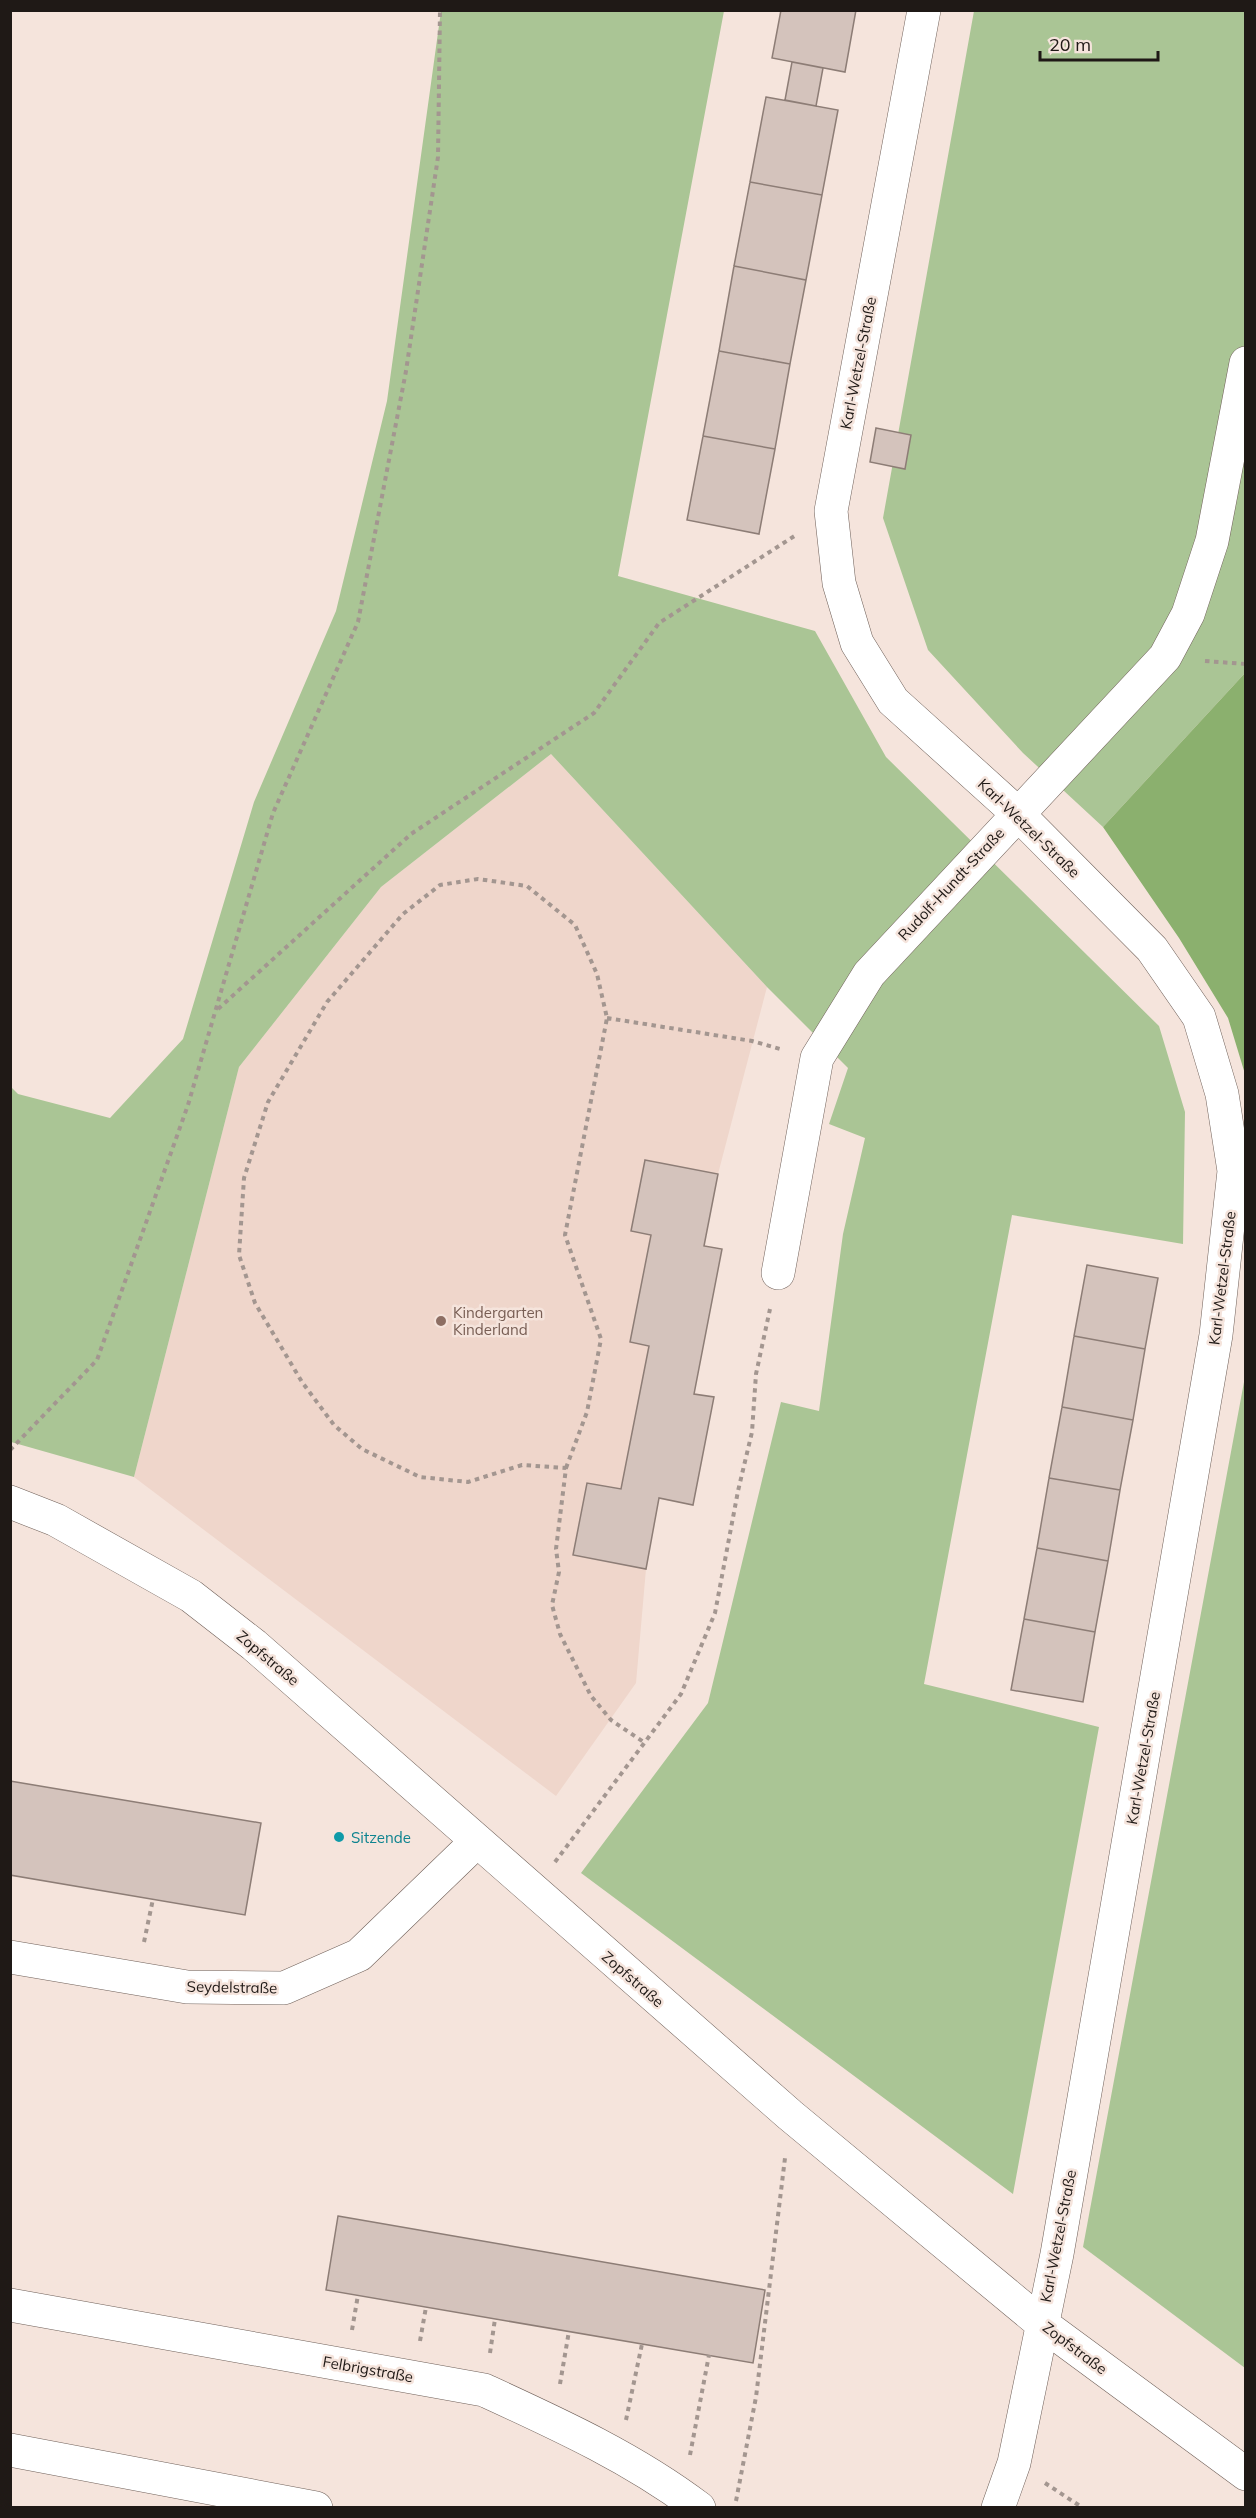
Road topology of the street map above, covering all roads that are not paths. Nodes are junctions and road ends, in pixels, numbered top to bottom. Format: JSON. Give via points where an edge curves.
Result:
{"nodes":[{"id":1,"x":924,"y":10,"type":"edge"},
{"id":2,"x":1245,"y":363,"type":"edge"},
{"id":3,"x":1017,"y":813,"type":"junction"},
{"id":4,"x":778,"y":1273,"type":"road end"},
{"id":5,"x":10,"y":1502,"type":"edge"},
{"id":6,"x":477,"y":1842,"type":"junction"},
{"id":7,"x":10,"y":1957,"type":"edge"},
{"id":8,"x":10,"y":2305,"type":"edge"},
{"id":9,"x":1041,"y":2323,"type":"junction"},
{"id":10,"x":10,"y":2450,"type":"edge"},
{"id":11,"x":1245,"y":2474,"type":"edge"},
{"id":12,"x":690,"y":2501,"type":"edge"},
{"id":13,"x":316,"y":2508,"type":"edge"},
{"id":14,"x":998,"y":2508,"type":"edge"}],
"edges":[{"from":1,"to":3,"type":"street","name":"Karl-Wetzel-Straße","via":[[831,511],[839,583],[857,643],[893,701]]},
{"from":2,"to":3,"type":"street","name":"Rudolf-Hundt-Straße","via":[[1212,541],[1188,614],[1165,657]]},
{"from":3,"to":4,"type":"street","name":"Rudolf-Hundt-Straße","via":[[868,974],[817,1058]]},
{"from":3,"to":9,"type":"street","name":"Karl-Wetzel-Straße","via":[[1152,950],[1199,1017],[1222,1094],[1234,1172],[1214,1347],[1059,2242]]},
{"from":5,"to":6,"type":"street","name":"Zopfstraße","via":[[56,1520],[191,1596],[254,1645]]},
{"from":6,"to":7,"type":"street","name":"Seydelstraße","via":[[358,1955],[284,1988],[187,1987]]},
{"from":6,"to":9,"type":"street","name":"Zopfstraße","via":[[790,2115]]},
{"from":8,"to":12,"type":"street","name":"Felbrigstraße","via":[[484,2390],[619,2456]]},
{"from":9,"to":11,"type":"street","name":"Zopfstraße"},
{"from":9,"to":14,"type":"street","name":"Karl-Wetzel-Straße","via":[[1014,2463]]},
{"from":10,"to":13,"type":"street"}]}
